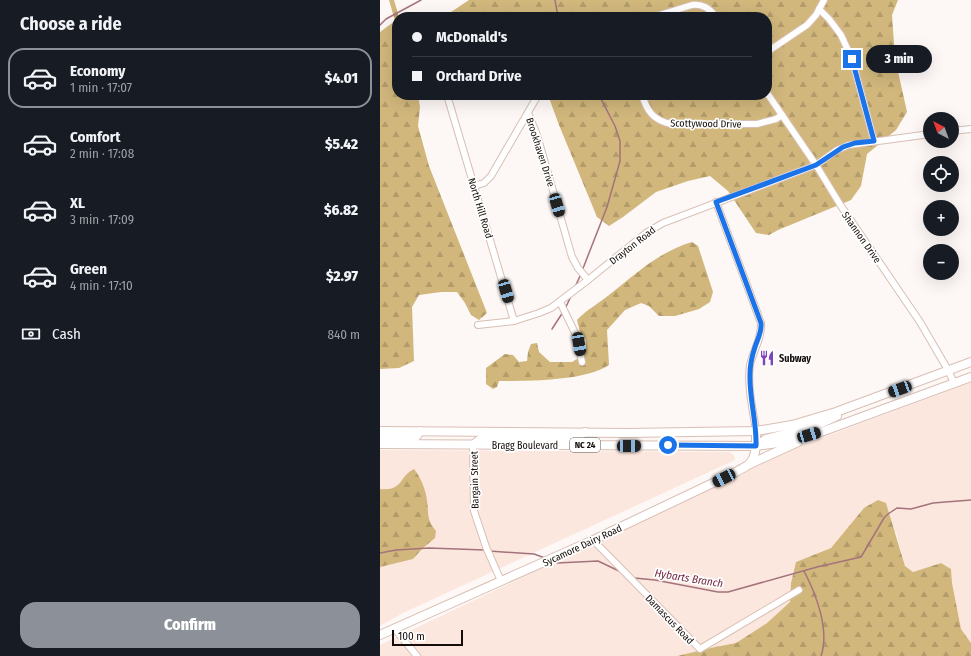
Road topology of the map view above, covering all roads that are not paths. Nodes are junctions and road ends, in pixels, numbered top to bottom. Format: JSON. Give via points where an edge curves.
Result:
{"nodes":[{"id":1,"x":824,"y":0,"type":"edge"},
{"id":2,"x":819,"y":9,"type":"junction"},
{"id":3,"x":669,"y":12,"type":"edge"},
{"id":4,"x":712,"y":12,"type":"edge"},
{"id":5,"x":772,"y":49,"type":"edge"},
{"id":6,"x":450,"y":100,"type":"edge"},
{"id":7,"x":535,"y":100,"type":"edge"},
{"id":8,"x":643,"y":100,"type":"edge"},
{"id":9,"x":772,"y":100,"type":"edge"},
{"id":10,"x":528,"y":113,"type":"junction"},
{"id":11,"x":782,"y":115,"type":"junction"},
{"id":12,"x":971,"y":129,"type":"edge"},
{"id":13,"x":959,"y":130,"type":"edge"},
{"id":14,"x":923,"y":135,"type":"edge"},
{"id":15,"x":874,"y":141,"type":"junction"},
{"id":16,"x":816,"y":165,"type":"junction"},
{"id":17,"x":474,"y":186,"type":"junction"},
{"id":18,"x":716,"y":202,"type":"junction"},
{"id":19,"x":588,"y":280,"type":"junction"},
{"id":20,"x":560,"y":302,"type":"junction"},
{"id":21,"x":514,"y":321,"type":"junction"},
{"id":22,"x":478,"y":325,"type":"dead end"},
{"id":23,"x":582,"y":362,"type":"dead end"},
{"id":24,"x":971,"y":362,"type":"edge"},
{"id":25,"x":948,"y":370,"type":"junction"},
{"id":26,"x":971,"y":377,"type":"edge"},
{"id":27,"x":954,"y":383,"type":"junction"},
{"id":28,"x":865,"y":402,"type":"junction"},
{"id":29,"x":380,"y":431,"type":"edge"},
{"id":30,"x":420,"y":431,"type":"junction"},
{"id":31,"x":756,"y":431,"type":"junction"},
{"id":32,"x":586,"y":432,"type":"junction"},
{"id":33,"x":821,"y":432,"type":"junction"},
{"id":34,"x":380,"y":438,"type":"edge"},
{"id":35,"x":380,"y":444,"type":"edge"},
{"id":36,"x":473,"y":445,"type":"junction"},
{"id":37,"x":756,"y":446,"type":"junction"},
{"id":38,"x":750,"y":464,"type":"junction"},
{"id":39,"x":593,"y":540,"type":"junction"},
{"id":40,"x":501,"y":581,"type":"junction"},
{"id":41,"x":800,"y":590,"type":"dead end"},
{"id":42,"x":394,"y":628,"type":"junction"},
{"id":43,"x":380,"y":634,"type":"edge"},
{"id":44,"x":417,"y":656,"type":"edge"}],
"edges":[{"from":1,"to":2,"type":"street"},
{"from":2,"to":5,"type":"street","via":[[807,25]]},
{"from":2,"to":15,"type":"street","via":[[846,44]]},
{"from":3,"to":4,"type":"street","via":[[692,5],[704,6]]},
{"from":6,"to":17,"type":"street","name":"North Hill Road"},
{"from":7,"to":10,"type":"street"},
{"from":8,"to":11,"type":"street","name":"Scottywood Drive","via":[[653,116],[671,124],[757,124]]},
{"from":9,"to":11,"type":"street","name":"Shannon Drive"},
{"from":10,"to":17,"type":"street","via":[[491,176],[484,183]]},
{"from":10,"to":19,"type":"street","name":"Brookhaven Drive","via":[[537,135],[572,257]]},
{"from":11,"to":16,"type":"street","name":"Shannon Drive"},
{"from":12,"to":13,"type":"street"},
{"from":14,"to":15,"type":"street","name":"Drayton Road"},
{"from":15,"to":16,"type":"street","name":"Drayton Road","via":[[843,147]]},
{"from":16,"to":18,"type":"street","name":"Drayton Road"},
{"from":16,"to":25,"type":"street","name":"Shannon Drive","via":[[920,322]]},
{"from":17,"to":21,"type":"street","name":"North Hill Road"},
{"from":18,"to":19,"type":"street","name":"Drayton Road","via":[[654,227]]},
{"from":18,"to":31,"type":"street","via":[[761,323],[761,333],[753,355],[750,374]]},
{"from":19,"to":20,"type":"street","name":"Drayton Road"},
{"from":20,"to":21,"type":"street","name":"Drayton Road","via":[[539,313]]},
{"from":20,"to":23,"type":"street","via":[[576,335]]},
{"from":21,"to":22,"type":"street","name":"Drayton Road"},
{"from":24,"to":25,"type":"main road","name":"Bragg Boulevard","number":"NC 24"},
{"from":25,"to":27,"type":"street","name":"Shannon Drive"},
{"from":25,"to":28,"type":"main road","name":"Bragg Boulevard","number":"NC 24"},
{"from":26,"to":27,"type":"main road","name":"Bragg Boulevard","number":"NC 24"},
{"from":27,"to":33,"type":"main road","name":"Bragg Boulevard","number":"NC 24"},
{"from":28,"to":31,"type":"main road","name":"Bragg Boulevard","number":"NC 24","via":[[792,425]]},
{"from":28,"to":37,"type":"main road","via":[[810,428],[774,436]]},
{"from":29,"to":30,"type":"main road","name":"Bragg Boulevard","number":"NC 24"},
{"from":30,"to":32,"type":"main road","name":"Bragg Boulevard","number":"NC 24"},
{"from":30,"to":34,"type":"main road","via":[[416,437]]},
{"from":31,"to":32,"type":"main road","name":"Bragg Boulevard","number":"NC 24"},
{"from":31,"to":37,"type":"main road"},
{"from":32,"to":36,"type":"main road","via":[[576,438],[482,438]]},
{"from":33,"to":37,"type":"main road","name":"Bragg Boulevard","number":"NC 24","via":[[778,444]]},
{"from":33,"to":38,"type":"main road","name":"Sycamore Dairy Road"},
{"from":35,"to":36,"type":"main road","name":"Bragg Boulevard","number":"NC 24"},
{"from":36,"to":37,"type":"main road","name":"Bragg Boulevard","number":"NC 24"},
{"from":36,"to":40,"type":"street","name":"Bargain Street","via":[[474,511]]},
{"from":37,"to":38,"type":"main road"},
{"from":38,"to":39,"type":"main road","name":"Sycamore Dairy Road"},
{"from":39,"to":40,"type":"main road","name":"Sycamore Dairy Road"},
{"from":39,"to":41,"type":"street","name":"Damascus Road","via":[[700,649]]},
{"from":40,"to":42,"type":"main road","name":"Sycamore Dairy Road"},
{"from":42,"to":43,"type":"main road","name":"Sycamore Dairy Road"},
{"from":42,"to":44,"type":"street"}]}
